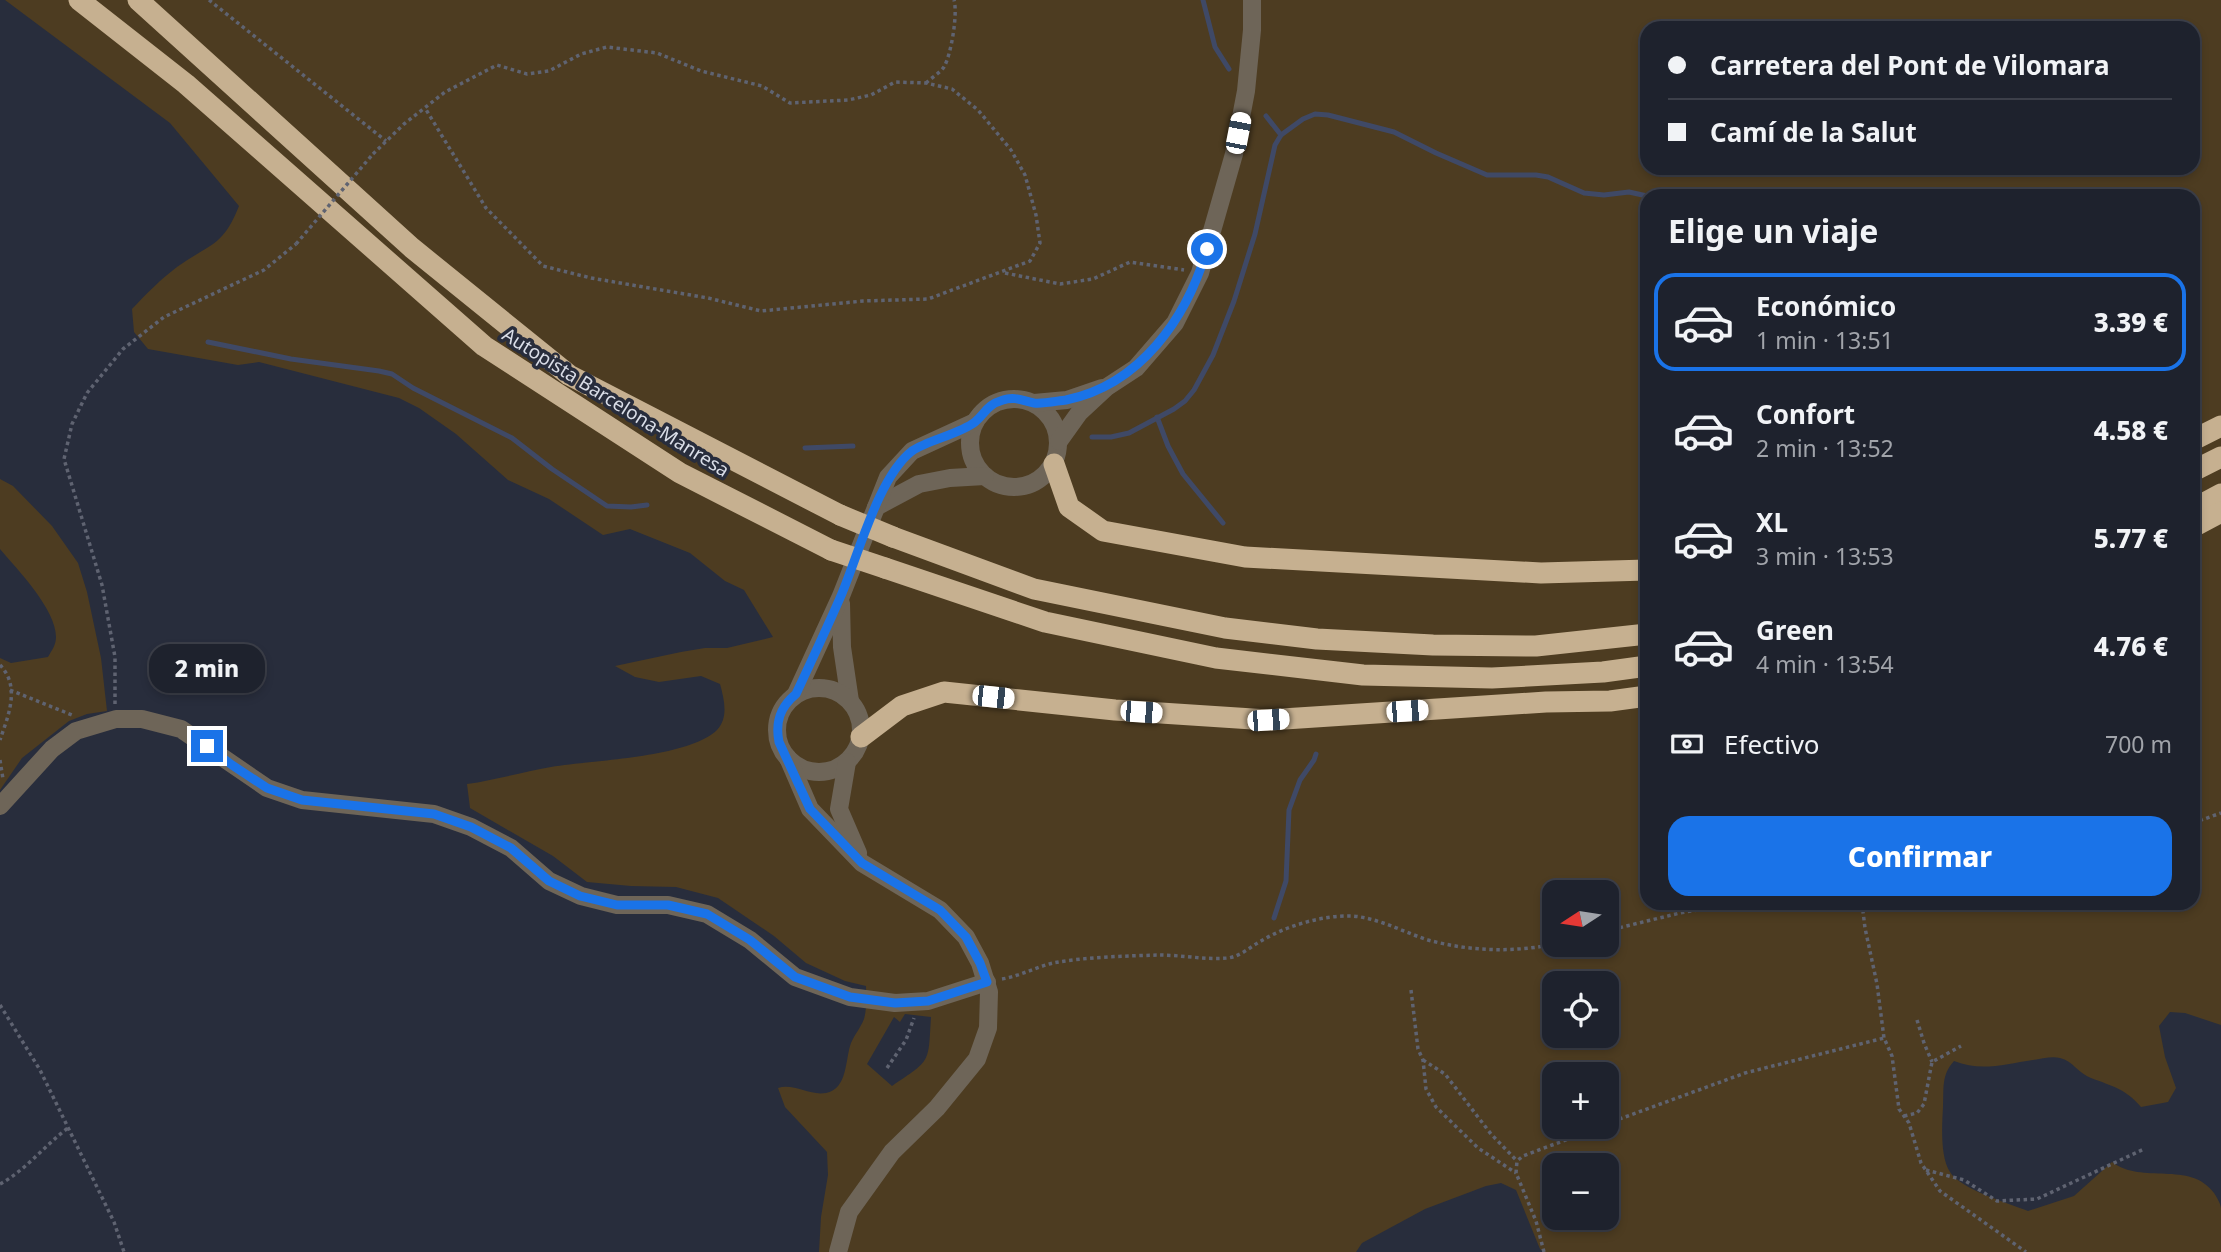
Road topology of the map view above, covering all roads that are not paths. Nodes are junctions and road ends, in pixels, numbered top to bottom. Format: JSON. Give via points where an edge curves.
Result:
{"nodes":[{"id":1,"x":79,"y":0,"type":"edge"},
{"id":2,"x":138,"y":0,"type":"edge"},
{"id":3,"x":1252,"y":0,"type":"edge"},
{"id":4,"x":1107,"y":387,"type":"junction"},
{"id":5,"x":1034,"y":403,"type":"junction"},
{"id":6,"x":975,"y":422,"type":"junction"},
{"id":7,"x":2221,"y":426,"type":"edge"},
{"id":8,"x":2200,"y":436,"type":"edge"},
{"id":9,"x":1059,"y":441,"type":"junction"},
{"id":10,"x":2221,"y":457,"type":"edge"},
{"id":11,"x":1054,"y":464,"type":"junction"},
{"id":12,"x":2200,"y":468,"type":"edge"},
{"id":13,"x":985,"y":476,"type":"junction"},
{"id":14,"x":2221,"y":494,"type":"edge"},
{"id":15,"x":2200,"y":505,"type":"edge"},
{"id":16,"x":876,"y":508,"type":"junction"},
{"id":17,"x":2221,"y":512,"type":"edge"},
{"id":18,"x":2200,"y":523,"type":"edge"},
{"id":19,"x":1640,"y":570,"type":"edge"},
{"id":20,"x":841,"y":596,"type":"junction"},
{"id":21,"x":1640,"y":635,"type":"edge"},
{"id":22,"x":1640,"y":667,"type":"edge"},
{"id":23,"x":796,"y":694,"type":"junction"},
{"id":24,"x":1640,"y":697,"type":"edge"},
{"id":25,"x":850,"y":701,"type":"junction"},
{"id":26,"x":861,"y":737,"type":"junction"},
{"id":27,"x":788,"y":758,"type":"junction"},
{"id":28,"x":847,"y":762,"type":"junction"},
{"id":29,"x":0,"y":806,"type":"edge"},
{"id":30,"x":862,"y":863,"type":"junction"},
{"id":31,"x":987,"y":982,"type":"junction"},
{"id":32,"x":838,"y":1252,"type":"edge"}],
"edges":[{"from":1,"to":22,"type":"highway","name":"Autopista Barcelona-Manresa","bridge":true,"via":[[187,84],[484,346],[680,473],[831,550],[1045,622],[1216,658],[1363,675],[1492,678]]},
{"from":2,"to":21,"type":"highway","name":"Autopista Barcelona-Manresa","bridge":true,"via":[[412,248],[569,375],[893,537],[1034,589],[1225,628],[1433,645],[1536,646]]},
{"from":3,"to":4,"type":"street","via":[[1246,91],[1234,154],[1200,273],[1175,323],[1136,368]]},
{"from":4,"to":5,"type":"street","via":[[1067,400]]},
{"from":4,"to":9,"type":"street","via":[[1079,413]]},
{"from":5,"to":6,"type":"street","via":[[1018,398],[1001,400],[986,408]]},
{"from":5,"to":9,"type":"street","via":[[1052,418]]},
{"from":6,"to":13,"type":"street","via":[[971,451]]},
{"from":6,"to":16,"type":"street","via":[[912,451],[888,477]]},
{"from":7,"to":8,"type":"highway"},
{"from":9,"to":11,"type":"street"},
{"from":10,"to":12,"type":"highway"},
{"from":11,"to":13,"type":"street","via":[[1041,479],[1023,487],[1003,486]]},
{"from":11,"to":19,"type":"highway","via":[[1069,507],[1103,531],[1232,555],[1541,573]]},
{"from":13,"to":16,"type":"street","via":[[919,484]]},
{"from":14,"to":15,"type":"highway"},
{"from":16,"to":20,"type":"street"},
{"from":17,"to":18,"type":"highway"},
{"from":20,"to":23,"type":"street"},
{"from":20,"to":25,"type":"street"},
{"from":23,"to":25,"type":"street","via":[[824,688]]},
{"from":23,"to":27,"type":"street","via":[[783,707],[777,724],[779,742]]},
{"from":24,"to":26,"type":"highway","via":[[1268,720],[944,692],[902,706]]},
{"from":25,"to":26,"type":"street","via":[[859,717]]},
{"from":26,"to":28,"type":"street"},
{"from":27,"to":28,"type":"street","via":[[817,772]]},
{"from":27,"to":30,"type":"street","via":[[810,809]]},
{"from":28,"to":30,"type":"street","via":[[839,808]]},
{"from":29,"to":31,"type":"street","via":[[52,749],[76,730],[116,719],[142,719],[181,729],[267,788],[302,800],[434,814],[511,848],[549,881],[580,896],[617,905],[668,905],[707,914],[750,940],[795,977],[850,997],[895,1003],[928,1001]]},
{"from":30,"to":31,"type":"street","via":[[940,910],[966,937]]},
{"from":31,"to":32,"type":"street","via":[[988,1028],[977,1059],[937,1108],[892,1152],[849,1212]]}]}
